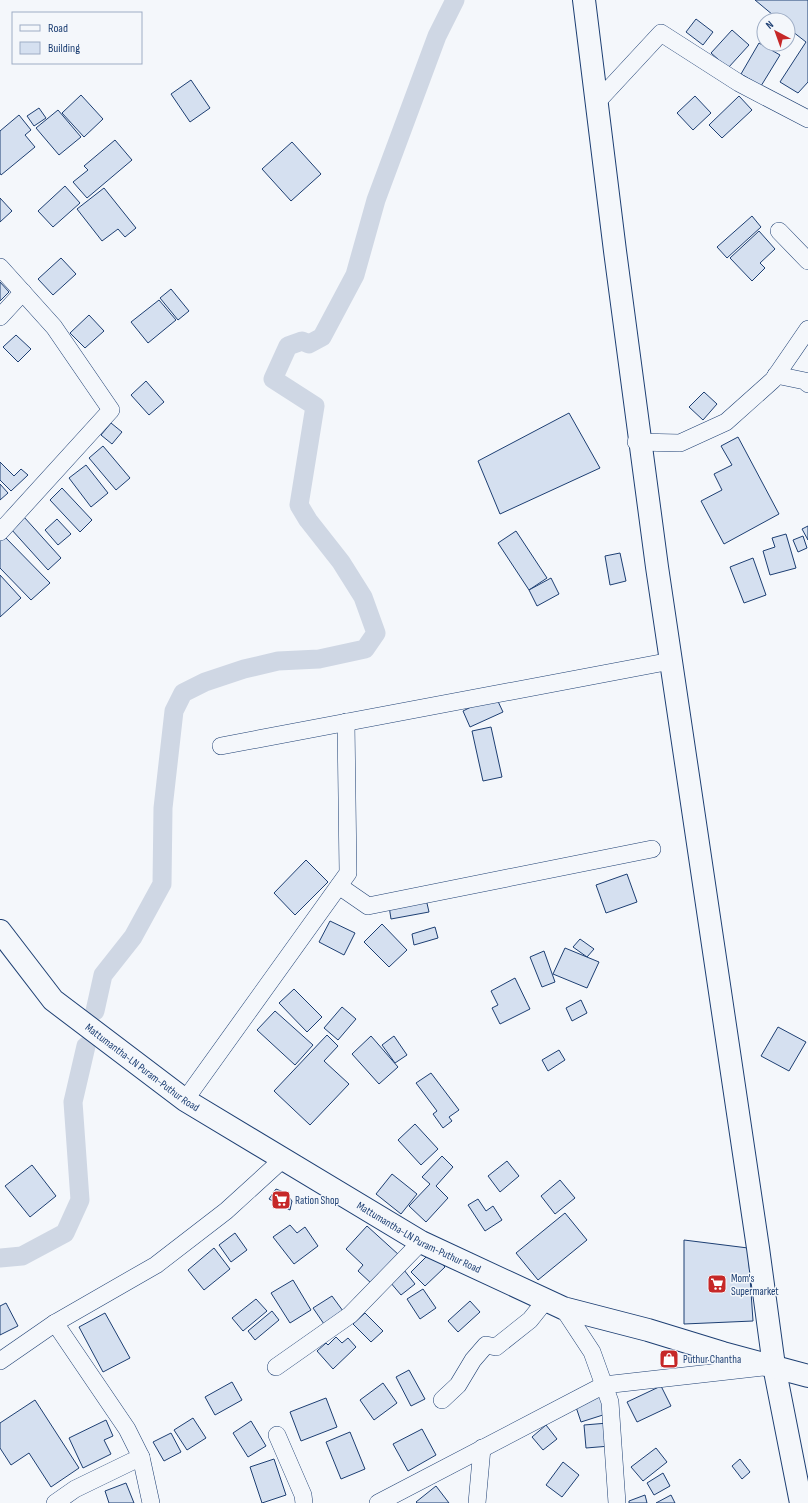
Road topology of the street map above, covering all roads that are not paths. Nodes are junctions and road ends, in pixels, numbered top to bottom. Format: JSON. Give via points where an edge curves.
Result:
{"nodes":[{"id":1,"x":584,"y":0,"type":"edge"},
{"id":2,"x":597,"y":102,"type":"junction"},
{"id":3,"x":808,"y":119,"type":"edge"},
{"id":4,"x":779,"y":231,"type":"dead end"},
{"id":5,"x":808,"y":261,"type":"edge"},
{"id":6,"x":0,"y":267,"type":"edge"},
{"id":7,"x":23,"y":292,"type":"junction"},
{"id":8,"x":0,"y":317,"type":"edge"},
{"id":9,"x":808,"y":329,"type":"edge"},
{"id":10,"x":776,"y":375,"type":"junction"},
{"id":11,"x":808,"y":384,"type":"edge"},
{"id":12,"x":638,"y":442,"type":"junction"},
{"id":13,"x":0,"y":532,"type":"edge"},
{"id":14,"x":671,"y":660,"type":"junction"},
{"id":15,"x":346,"y":722,"type":"junction"},
{"id":16,"x":221,"y":746,"type":"dead end"},
{"id":17,"x":652,"y":849,"type":"dead end"},
{"id":18,"x":339,"y":886,"type":"junction"},
{"id":19,"x":0,"y":931,"type":"edge"},
{"id":20,"x":185,"y":1100,"type":"junction"},
{"id":21,"x":283,"y":1159,"type":"junction"},
{"id":22,"x":421,"y":1242,"type":"junction"},
{"id":23,"x":555,"y":1304,"type":"junction"},
{"id":24,"x":55,"y":1323,"type":"junction"},
{"id":25,"x":0,"y":1360,"type":"edge"},
{"id":26,"x":774,"y":1366,"type":"junction"},
{"id":27,"x":276,"y":1367,"type":"dead end"},
{"id":28,"x":808,"y":1376,"type":"edge"},
{"id":29,"x":604,"y":1385,"type":"junction"},
{"id":30,"x":442,"y":1400,"type":"dead end"},
{"id":31,"x":277,"y":1435,"type":"dead end"},
{"id":32,"x":482,"y":1448,"type":"junction"},
{"id":33,"x":141,"y":1457,"type":"junction"},
{"id":34,"x":55,"y":1503,"type":"edge"},
{"id":35,"x":151,"y":1503,"type":"edge"},
{"id":36,"x":304,"y":1503,"type":"edge"},
{"id":37,"x":378,"y":1503,"type":"edge"},
{"id":38,"x":477,"y":1503,"type":"edge"},
{"id":39,"x":617,"y":1503,"type":"edge"},
{"id":40,"x":801,"y":1503,"type":"edge"}],
"edges":[{"from":1,"to":2,"type":"main road"},
{"from":2,"to":3,"type":"street","via":[[661,33],[739,83]]},
{"from":2,"to":12,"type":"main road"},
{"from":4,"to":5,"type":"street"},
{"from":6,"to":7,"type":"street"},
{"from":7,"to":8,"type":"street"},
{"from":7,"to":13,"type":"street","via":[[54,327],[111,410]]},
{"from":9,"to":10,"type":"street"},
{"from":10,"to":11,"type":"street","via":[[805,381]]},
{"from":10,"to":12,"type":"street","via":[[726,422],[680,443]]},
{"from":12,"to":14,"type":"main road"},
{"from":14,"to":15,"type":"street"},
{"from":14,"to":26,"type":"main road"},
{"from":15,"to":16,"type":"street"},
{"from":15,"to":18,"type":"street","via":[[348,874]]},
{"from":17,"to":18,"type":"street","via":[[368,906]]},
{"from":18,"to":20,"type":"street"},
{"from":19,"to":20,"type":"main road","name":"Mattumantha-LN Puram-Puthur Road","via":[[53,1000]]},
{"from":20,"to":21,"type":"main road","name":"Mattumantha-LN Puram-Puthur Road"},
{"from":21,"to":22,"type":"main road","name":"Mattumantha-LN Puram-Puthur Road"},
{"from":21,"to":24,"type":"street","via":[[226,1211],[156,1265]]},
{"from":22,"to":23,"type":"main road","name":"Mattumantha-LN Puram-Puthur Road"},
{"from":22,"to":27,"type":"street","via":[[350,1315]]},
{"from":23,"to":26,"type":"main road","name":"Mattumantha-LN Puram-Puthur Road"},
{"from":23,"to":29,"type":"street","via":[[592,1352]]},
{"from":23,"to":30,"type":"street","via":[[496,1347],[486,1345],[473,1360],[458,1385]]},
{"from":24,"to":25,"type":"street"},
{"from":24,"to":33,"type":"street","via":[[127,1429]]},
{"from":26,"to":28,"type":"main road","name":"Mattumantha-LN Puram-Puthur Road"},
{"from":26,"to":29,"type":"street"},
{"from":26,"to":40,"type":"main road"},
{"from":29,"to":32,"type":"street"},
{"from":29,"to":39,"type":"street","via":[[610,1402]]},
{"from":31,"to":36,"type":"street","via":[[303,1495]]},
{"from":32,"to":37,"type":"street"},
{"from":32,"to":38,"type":"street"},
{"from":33,"to":34,"type":"street","via":[[75,1489]]},
{"from":33,"to":35,"type":"street"}]}
